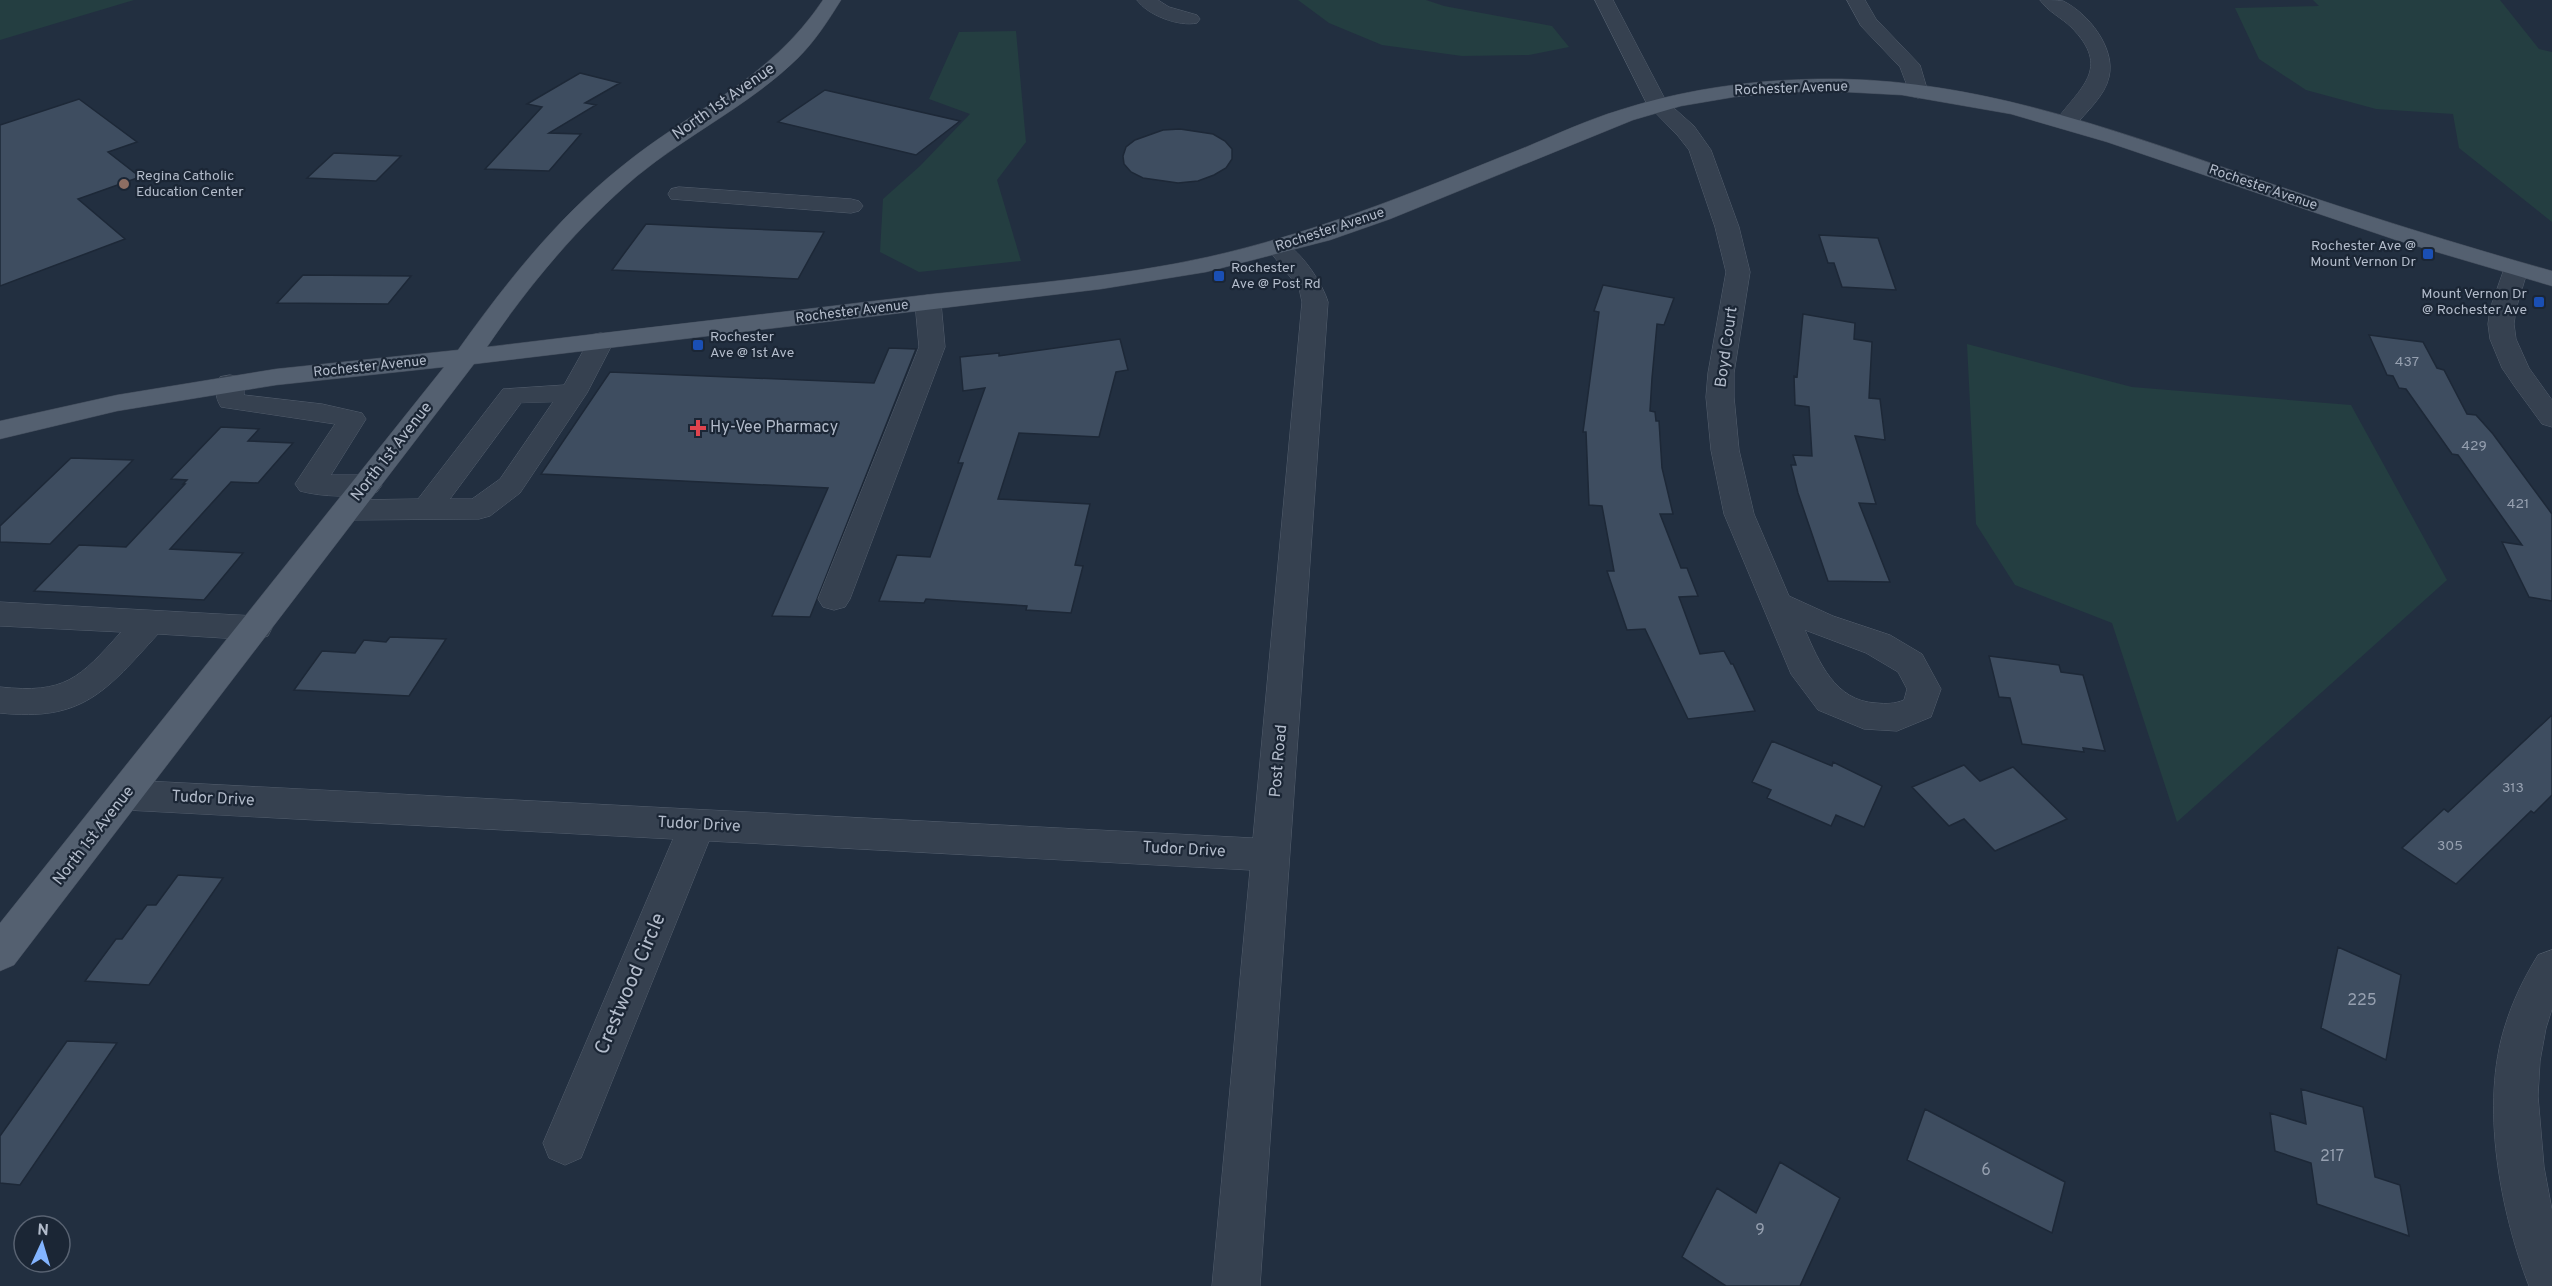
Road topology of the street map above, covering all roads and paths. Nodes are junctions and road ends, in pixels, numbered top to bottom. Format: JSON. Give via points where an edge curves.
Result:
{"nodes":[{"id":1,"x":831,"y":0,"type":"edge"},
{"id":2,"x":1146,"y":0,"type":"edge"},
{"id":3,"x":1604,"y":0,"type":"edge"},
{"id":4,"x":1856,"y":0,"type":"edge"},
{"id":5,"x":2049,"y":0,"type":"edge"},
{"id":6,"x":1190,"y":19,"type":"dead end"},
{"id":7,"x":1918,"y":92,"type":"junction"},
{"id":8,"x":1658,"y":104,"type":"junction"},
{"id":9,"x":2066,"y":122,"type":"junction"},
{"id":10,"x":679,"y":194,"type":"dead end"},
{"id":11,"x":851,"y":206,"type":"dead end"},
{"id":12,"x":1279,"y":248,"type":"junction"},
{"id":13,"x":2516,"y":269,"type":"junction"},
{"id":14,"x":2552,"y":279,"type":"edge"},
{"id":15,"x":928,"y":303,"type":"junction"},
{"id":16,"x":602,"y":341,"type":"junction"},
{"id":17,"x":466,"y":357,"type":"junction"},
{"id":18,"x":230,"y":383,"type":"junction"},
{"id":19,"x":573,"y":393,"type":"junction"},
{"id":20,"x":2542,"y":393,"type":"edge"},
{"id":21,"x":2552,"y":418,"type":"edge"},
{"id":22,"x":0,"y":430,"type":"edge"},
{"id":23,"x":357,"y":498,"type":"junction"},
{"id":24,"x":426,"y":510,"type":"junction"},
{"id":25,"x":834,"y":599,"type":"dead end"},
{"id":26,"x":1776,"y":603,"type":"dead end"},
{"id":27,"x":0,"y":614,"type":"edge"},
{"id":28,"x":150,"y":622,"type":"junction"},
{"id":29,"x":256,"y":628,"type":"junction"},
{"id":30,"x":0,"y":700,"type":"edge"},
{"id":31,"x":126,"y":795,"type":"junction"},
{"id":32,"x":697,"y":825,"type":"junction"},
{"id":33,"x":1271,"y":855,"type":"junction"},
{"id":34,"x":0,"y":953,"type":"edge"},
{"id":35,"x":2552,"y":968,"type":"edge"},
{"id":36,"x":565,"y":1143,"type":"dead end"},
{"id":37,"x":2552,"y":1284,"type":"edge"},
{"id":38,"x":1236,"y":1286,"type":"edge"}],
"edges":[{"from":1,"to":17,"type":"main road","name":"North 1st Avenue","via":[[804,39],[770,72],[638,164],[594,202],[496,315]]},
{"from":2,"to":6,"type":"street","via":[[1162,11]]},
{"from":3,"to":8,"type":"street","name":"Boyd Court"},
{"from":4,"to":7,"type":"street","via":[[1868,22],[1910,65]]},
{"from":5,"to":9,"type":"street","via":[[2089,36],[2100,64],[2099,78],[2092,91]]},
{"from":7,"to":8,"type":"main road","name":"Rochester Avenue","via":[[1788,86],[1720,92]]},
{"from":7,"to":9,"type":"main road","name":"Rochester Avenue"},
{"from":8,"to":12,"type":"main road","name":"Rochester Avenue","via":[[1382,214]]},
{"from":8,"to":26,"type":"street","name":"Boyd Court","via":[[1700,150],[1738,272],[1721,373],[1725,450],[1739,514]]},
{"from":9,"to":13,"type":"main road","name":"Rochester Avenue"},
{"from":10,"to":11,"type":"street"},
{"from":12,"to":15,"type":"main road","name":"Rochester Avenue","via":[[1154,275]]},
{"from":12,"to":33,"type":"street","name":"Post Road","via":[[1311,287],[1315,302]]},
{"from":13,"to":14,"type":"main road","name":"Rochester Avenue"},
{"from":13,"to":20,"type":"street","via":[[2502,311],[2503,332],[2510,356]]},
{"from":15,"to":16,"type":"main road","name":"Rochester Avenue"},
{"from":15,"to":25,"type":"street","via":[[932,347]]},
{"from":16,"to":17,"type":"main road","name":"Rochester Avenue"},
{"from":16,"to":19,"type":"street"},
{"from":17,"to":18,"type":"main road","name":"Rochester Avenue"},
{"from":17,"to":23,"type":"main road","name":"North 1st Avenue"},
{"from":18,"to":22,"type":"main road","name":"Rochester Avenue","via":[[117,403]]},
{"from":18,"to":23,"type":"street","via":[[231,401],[327,412],[352,419],[310,483]]},
{"from":19,"to":24,"type":"street","via":[[510,486],[479,509]]},
{"from":19,"to":24,"type":"street","via":[[513,395]]},
{"from":20,"to":21,"type":"street"},
{"from":23,"to":24,"type":"street"},
{"from":23,"to":29,"type":"main road","name":"North 1st Avenue"},
{"from":27,"to":28,"type":"street"},
{"from":28,"to":29,"type":"street"},
{"from":28,"to":30,"type":"street","via":[[77,692],[56,700]]},
{"from":29,"to":31,"type":"main road","name":"North 1st Avenue"},
{"from":31,"to":32,"type":"street","name":"Tudor Drive"},
{"from":31,"to":34,"type":"main road","name":"North 1st Avenue"},
{"from":32,"to":33,"type":"street","name":"Tudor Drive"},
{"from":32,"to":36,"type":"street","name":"Crestwood Circle"},
{"from":33,"to":38,"type":"street","name":"Post Road"},
{"from":35,"to":37,"type":"street","via":[[2543,980],[2523,1032],[2516,1095],[2522,1169],[2534,1234]]}]}
